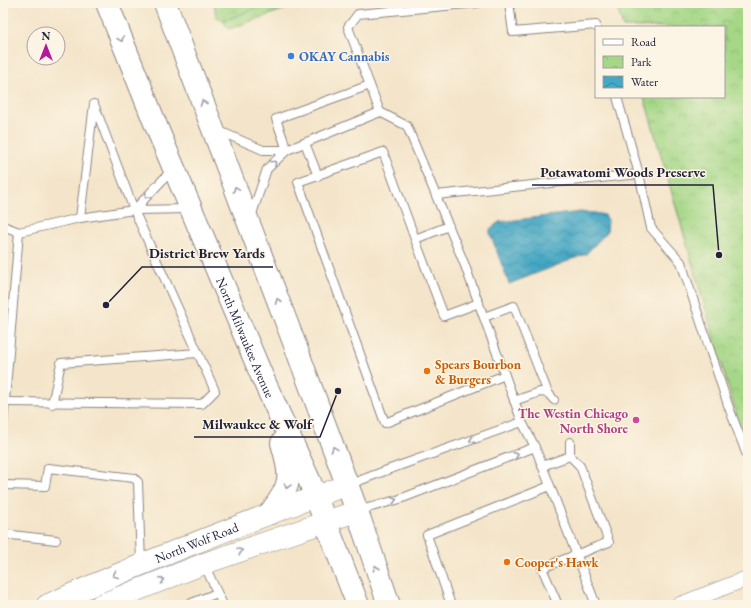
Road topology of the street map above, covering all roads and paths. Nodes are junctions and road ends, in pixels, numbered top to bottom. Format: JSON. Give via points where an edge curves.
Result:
{"nodes":[{"id":1,"x":107,"y":3,"type":"edge"},
{"id":2,"x":165,"y":3,"type":"edge"},
{"id":3,"x":179,"y":3,"type":"edge"},
{"id":4,"x":478,"y":3,"type":"edge"},
{"id":5,"x":509,"y":3,"type":"edge"},
{"id":6,"x":174,"y":25,"type":"junction"},
{"id":7,"x":596,"y":26,"type":"edge"},
{"id":8,"x":370,"y":85,"type":"junction"},
{"id":9,"x":617,"y":98,"type":"edge"},
{"id":10,"x":380,"y":112,"type":"junction"},
{"id":11,"x":213,"y":128,"type":"junction"},
{"id":12,"x":305,"y":143,"type":"junction"},
{"id":13,"x":287,"y":150,"type":"junction"},
{"id":14,"x":174,"y":168,"type":"junction"},
{"id":15,"x":639,"y":174,"type":"junction"},
{"id":16,"x":318,"y":176,"type":"junction"},
{"id":17,"x":436,"y":195,"type":"junction"},
{"id":18,"x":191,"y":209,"type":"junction"},
{"id":19,"x":134,"y":210,"type":"junction"},
{"id":20,"x":80,"y":218,"type":"junction"},
{"id":21,"x":249,"y":224,"type":"junction"},
{"id":22,"x":3,"y":226,"type":"edge"},
{"id":23,"x":449,"y":226,"type":"junction"},
{"id":24,"x":19,"y":232,"type":"junction"},
{"id":25,"x":415,"y":239,"type":"junction"},
{"id":26,"x":479,"y":303,"type":"junction"},
{"id":27,"x":484,"y":317,"type":"junction"},
{"id":28,"x":7,"y":336,"type":"edge"},
{"id":29,"x":198,"y":354,"type":"junction"},
{"id":30,"x":506,"y":375,"type":"junction"},
{"id":31,"x":264,"y":381,"type":"junction"},
{"id":32,"x":548,"y":394,"type":"junction"},
{"id":33,"x":554,"y":400,"type":"dead end"},
{"id":34,"x":514,"y":401,"type":"junction"},
{"id":35,"x":5,"y":402,"type":"junction"},
{"id":36,"x":52,"y":404,"type":"junction"},
{"id":37,"x":522,"y":422,"type":"junction"},
{"id":38,"x":3,"y":424,"type":"edge"},
{"id":39,"x":570,"y":442,"type":"dead end"},
{"id":40,"x":535,"y":447,"type":"junction"},
{"id":41,"x":570,"y":456,"type":"junction"},
{"id":42,"x":748,"y":458,"type":"edge"},
{"id":43,"x":542,"y":466,"type":"junction"},
{"id":44,"x":3,"y":485,"type":"edge"},
{"id":45,"x":347,"y":485,"type":"junction"},
{"id":46,"x":550,"y":486,"type":"junction"},
{"id":47,"x":316,"y":496,"type":"junction"},
{"id":48,"x":357,"y":511,"type":"junction"},
{"id":49,"x":270,"y":513,"type":"junction"},
{"id":50,"x":325,"y":521,"type":"junction"},
{"id":51,"x":3,"y":534,"type":"edge"},
{"id":52,"x":56,"y":540,"type":"dead end"},
{"id":53,"x":577,"y":555,"type":"junction"},
{"id":54,"x":142,"y":564,"type":"junction"},
{"id":55,"x":203,"y":564,"type":"junction"},
{"id":56,"x":748,"y":578,"type":"edge"},
{"id":57,"x":217,"y":593,"type":"junction"},
{"id":58,"x":47,"y":605,"type":"edge"},
{"id":59,"x":100,"y":605,"type":"edge"},
{"id":60,"x":187,"y":605,"type":"edge"},
{"id":61,"x":222,"y":605,"type":"edge"},
{"id":62,"x":358,"y":605,"type":"edge"},
{"id":63,"x":389,"y":605,"type":"edge"},
{"id":64,"x":451,"y":605,"type":"edge"},
{"id":65,"x":558,"y":605,"type":"edge"},
{"id":66,"x":596,"y":605,"type":"edge"},
{"id":67,"x":679,"y":605,"type":"edge"}],
"edges":[{"from":1,"to":14,"type":"main road","name":"North Milwaukee Avenue","one_way":true},
{"from":2,"to":6,"type":"main road"},
{"from":3,"to":6,"type":"main road"},
{"from":4,"to":8,"type":"lane","via":[[358,14],[348,28]]},
{"from":5,"to":7,"type":"lane","via":[[513,32]]},
{"from":11,"to":6,"type":"main road","one_way":true},
{"from":8,"to":10,"type":"lane"},
{"from":8,"to":13,"type":"lane","via":[[276,119]]},
{"from":9,"to":15,"type":"lane"},
{"from":10,"to":12,"type":"lane"},
{"from":10,"to":17,"type":"lane","via":[[407,126]]},
{"from":11,"to":13,"type":"lane","via":[[262,150]]},
{"from":21,"to":11,"type":"main road","one_way":true},
{"from":12,"to":13,"type":"lane"},
{"from":12,"to":16,"type":"lane"},
{"from":21,"to":13,"type":"lane","one_way":true,"via":[[267,169]]},
{"from":14,"to":18,"type":"main road","name":"North Milwaukee Avenue"},
{"from":14,"to":19,"type":"lane","one_way":true},
{"from":15,"to":17,"type":"lane"},
{"from":15,"to":42,"type":"lane","via":[[651,228],[681,262]]},
{"from":16,"to":25,"type":"lane","via":[[383,152]]},
{"from":16,"to":30,"type":"lane","via":[[298,182],[385,423]]},
{"from":17,"to":23,"type":"lane"},
{"from":18,"to":19,"type":"lane"},
{"from":18,"to":31,"type":"main road","name":"North Milwaukee Avenue"},
{"from":19,"to":20,"type":"lane"},
{"from":19,"to":20,"type":"lane","via":[[94,104]]},
{"from":19,"to":29,"type":"lane"},
{"from":20,"to":24,"type":"lane"},
{"from":45,"to":21,"type":"main road","one_way":true},
{"from":22,"to":24,"type":"lane"},
{"from":23,"to":25,"type":"lane"},
{"from":23,"to":26,"type":"lane"},
{"from":24,"to":28,"type":"lane"},
{"from":25,"to":26,"type":"lane","via":[[444,316]]},
{"from":26,"to":27,"type":"lane"},
{"from":27,"to":30,"type":"lane"},
{"from":27,"to":32,"type":"lane","via":[[514,306]]},
{"from":28,"to":35,"type":"lane"},
{"from":29,"to":36,"type":"lane","via":[[61,363]]},
{"from":29,"to":36,"type":"lane","via":[[215,391],[202,404]]},
{"from":30,"to":34,"type":"lane"},
{"from":31,"to":47,"type":"main road","name":"North Milwaukee Avenue"},
{"from":31,"to":49,"type":"main road","one_way":true,"via":[[289,472],[286,490]]},
{"from":32,"to":33,"type":"lane"},
{"from":32,"to":34,"type":"lane","via":[[540,392]]},
{"from":34,"to":37,"type":"lane"},
{"from":35,"to":36,"type":"lane"},
{"from":35,"to":38,"type":"lane"},
{"from":37,"to":40,"type":"lane"},
{"from":37,"to":45,"type":"lane","one_way":true},
{"from":39,"to":41,"type":"lane"},
{"from":40,"to":43,"type":"lane"},
{"from":48,"to":40,"type":"lane","one_way":true,"via":[[400,498]]},
{"from":41,"to":43,"type":"lane"},
{"from":41,"to":53,"type":"lane","via":[[580,466],[609,542]]},
{"from":43,"to":46,"type":"lane"},
{"from":44,"to":54,"type":"lane","via":[[45,486],[48,468],[134,478],[138,482]]},
{"from":45,"to":47,"type":"main road","name":"North Wolf Road"},
{"from":45,"to":48,"type":"main road"},
{"from":46,"to":53,"type":"lane"},
{"from":46,"to":64,"type":"lane","via":[[427,535]]},
{"from":47,"to":49,"type":"main road","name":"North Wolf Road"},
{"from":47,"to":50,"type":"main road","name":"North Milwaukee Avenue"},
{"from":48,"to":50,"type":"main road","name":"North Wolf Road"},
{"from":63,"to":48,"type":"main road","one_way":true},
{"from":49,"to":54,"type":"main road","name":"North Wolf Road"},
{"from":55,"to":50,"type":"main road","name":"North Wolf Road","one_way":true},
{"from":50,"to":62,"type":"main road","name":"North Milwaukee Avenue"},
{"from":51,"to":52,"type":"lane"},
{"from":53,"to":65,"type":"lane","via":[[542,568]]},
{"from":53,"to":66,"type":"lane"},
{"from":54,"to":58,"type":"main road","name":"North Wolf Road","one_way":true},
{"from":55,"to":57,"type":"lane"},
{"from":59,"to":55,"type":"main road","name":"North Wolf Road","one_way":true},
{"from":56,"to":67,"type":"street"},
{"from":57,"to":60,"type":"lane"},
{"from":57,"to":61,"type":"lane"}]}
